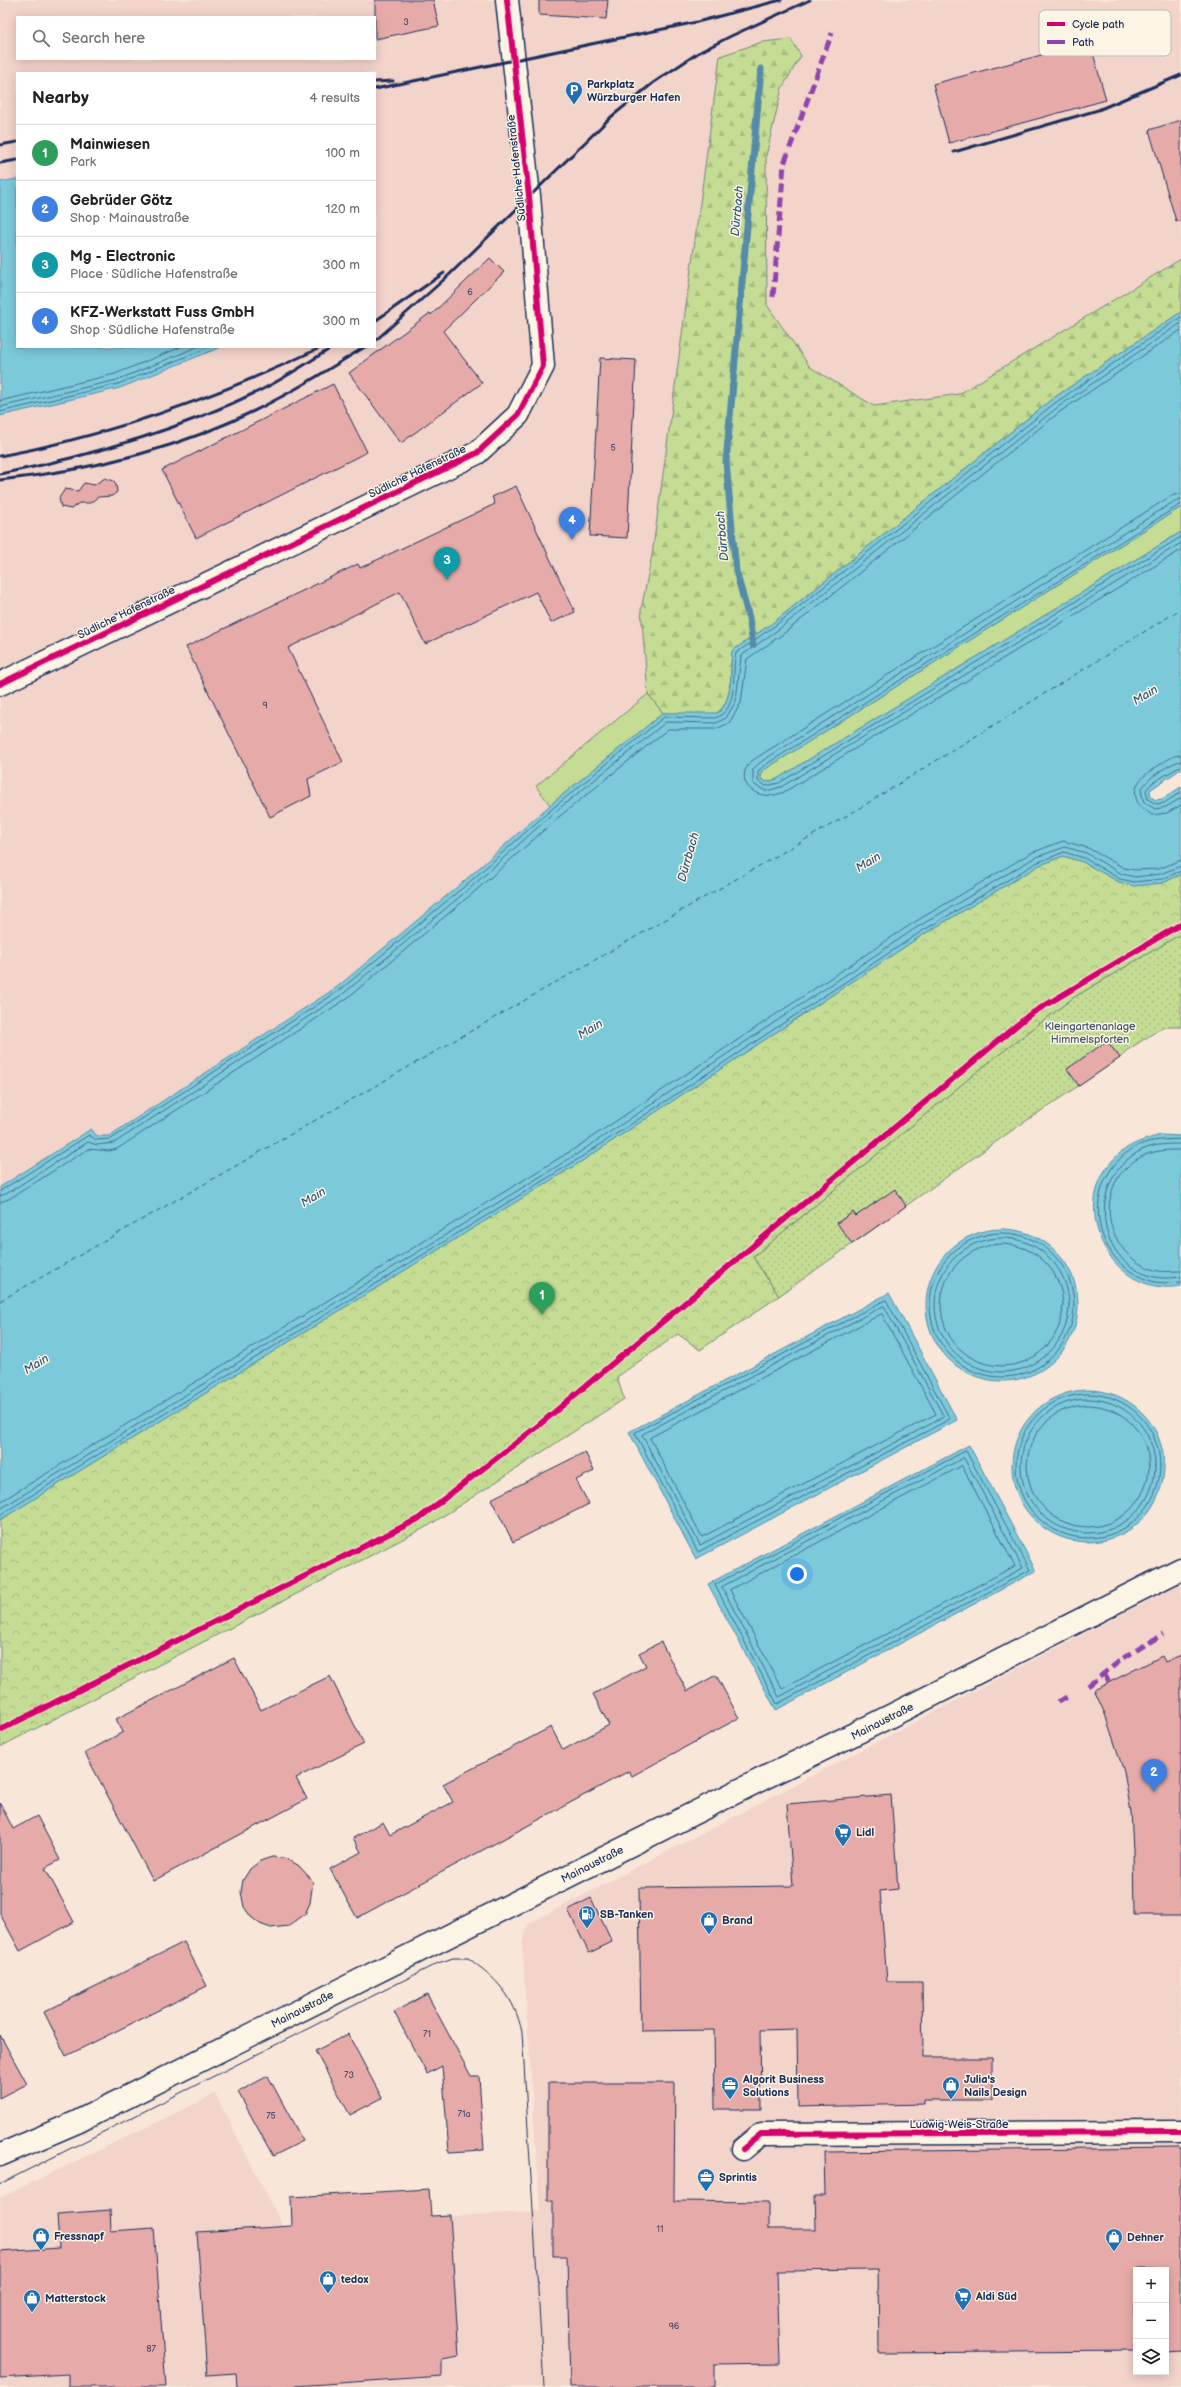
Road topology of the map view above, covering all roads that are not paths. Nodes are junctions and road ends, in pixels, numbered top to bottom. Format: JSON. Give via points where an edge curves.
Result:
{"nodes":[{"id":1,"x":507,"y":0,"type":"edge"},
{"id":2,"x":0,"y":684,"type":"edge"},
{"id":3,"x":1181,"y":1569,"type":"edge"},
{"id":4,"x":1181,"y":2132,"type":"edge"},
{"id":5,"x":742,"y":2149,"type":"dead end"},
{"id":6,"x":0,"y":2155,"type":"edge"}],
"edges":[{"from":1,"to":2,"type":"street","name":"Südliche Hafenstraße","via":[[529,196],[543,366],[518,415],[477,453]]},
{"from":3,"to":6,"type":"street","name":"Mainaustraße","via":[[893,1716],[77,2122]]},
{"from":4,"to":5,"type":"street","name":"Ludwig-Weis-Straße","via":[[761,2134]]}]}
